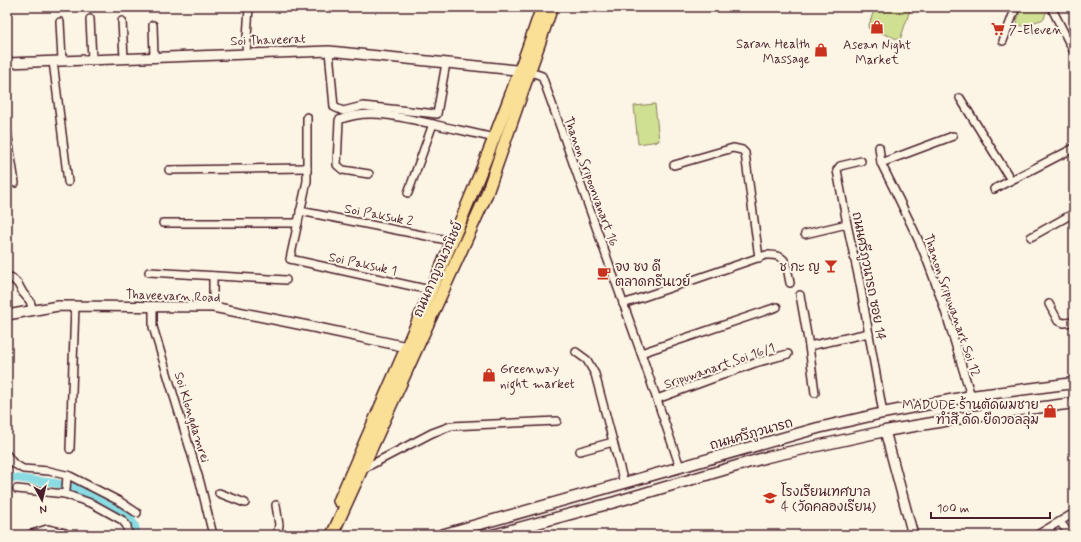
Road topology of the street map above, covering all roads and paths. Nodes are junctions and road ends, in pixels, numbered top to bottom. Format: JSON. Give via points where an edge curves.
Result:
{"nodes":[{"id":1,"x":249,"y":7,"type":"edge"},
{"id":2,"x":542,"y":7,"type":"edge"},
{"id":3,"x":552,"y":7,"type":"edge"},
{"id":4,"x":1016,"y":7,"type":"edge"},
{"id":5,"x":1051,"y":7,"type":"edge"},
{"id":6,"x":90,"y":19,"type":"dead end"},
{"id":7,"x":122,"y":21,"type":"dead end"},
{"id":8,"x":60,"y":22,"type":"dead end"},
{"id":9,"x":153,"y":25,"type":"dead end"},
{"id":10,"x":1003,"y":41,"type":"dead end"},
{"id":11,"x":329,"y":51,"type":"junction"},
{"id":12,"x":1074,"y":52,"type":"edge"},
{"id":13,"x":246,"y":53,"type":"junction"},
{"id":14,"x":154,"y":56,"type":"junction"},
{"id":15,"x":124,"y":58,"type":"junction"},
{"id":16,"x":92,"y":59,"type":"junction"},
{"id":17,"x":57,"y":60,"type":"junction"},
{"id":18,"x":7,"y":63,"type":"edge"},
{"id":19,"x":446,"y":63,"type":"junction"},
{"id":20,"x":524,"y":71,"type":"junction"},
{"id":21,"x":960,"y":98,"type":"dead end"},
{"id":22,"x":307,"y":117,"type":"dead end"},
{"id":23,"x":433,"y":124,"type":"junction"},
{"id":24,"x":7,"y":131,"type":"edge"},
{"id":25,"x":953,"y":136,"type":"dead end"},
{"id":26,"x":494,"y":138,"type":"junction"},
{"id":27,"x":879,"y":147,"type":"dead end"},
{"id":28,"x":1074,"y":148,"type":"edge"},
{"id":29,"x":862,"y":161,"type":"dead end"},
{"id":30,"x":880,"y":163,"type":"junction"},
{"id":31,"x":674,"y":165,"type":"dead end"},
{"id":32,"x":307,"y":168,"type":"junction"},
{"id":33,"x":169,"y":170,"type":"dead end"},
{"id":34,"x":369,"y":174,"type":"dead end"},
{"id":35,"x":1011,"y":180,"type":"junction"},
{"id":36,"x":68,"y":182,"type":"dead end"},
{"id":37,"x":15,"y":184,"type":"dead end"},
{"id":38,"x":994,"y":189,"type":"dead end"},
{"id":39,"x":408,"y":193,"type":"dead end"},
{"id":40,"x":300,"y":211,"type":"junction"},
{"id":41,"x":1074,"y":213,"type":"edge"},
{"id":42,"x":163,"y":223,"type":"dead end"},
{"id":43,"x":298,"y":224,"type":"junction"},
{"id":44,"x":847,"y":224,"type":"junction"},
{"id":45,"x":805,"y":234,"type":"dead end"},
{"id":46,"x":1032,"y":237,"type":"dead end"},
{"id":47,"x":452,"y":241,"type":"junction"},
{"id":48,"x":759,"y":258,"type":"junction"},
{"id":49,"x":149,"y":272,"type":"dead end"},
{"id":50,"x":7,"y":276,"type":"edge"},
{"id":51,"x":213,"y":276,"type":"junction"},
{"id":52,"x":286,"y":280,"type":"dead end"},
{"id":53,"x":790,"y":283,"type":"dead end"},
{"id":54,"x":430,"y":290,"type":"junction"},
{"id":55,"x":800,"y":295,"type":"dead end"},
{"id":56,"x":623,"y":304,"type":"junction"},
{"id":57,"x":1049,"y":304,"type":"dead end"},
{"id":58,"x":75,"y":306,"type":"junction"},
{"id":59,"x":153,"y":306,"type":"junction"},
{"id":60,"x":213,"y":307,"type":"junction"},
{"id":61,"x":777,"y":307,"type":"dead end"},
{"id":62,"x":33,"y":311,"type":"junction"},
{"id":63,"x":7,"y":316,"type":"edge"},
{"id":64,"x":1074,"y":322,"type":"edge"},
{"id":65,"x":869,"y":333,"type":"junction"},
{"id":66,"x":809,"y":346,"type":"junction"},
{"id":67,"x":407,"y":347,"type":"junction"},
{"id":68,"x":576,"y":352,"type":"dead end"},
{"id":69,"x":641,"y":353,"type":"junction"},
{"id":70,"x":788,"y":354,"type":"dead end"},
{"id":71,"x":1074,"y":383,"type":"edge"},
{"id":72,"x":815,"y":393,"type":"dead end"},
{"id":73,"x":971,"y":396,"type":"junction"},
{"id":74,"x":657,"y":399,"type":"junction"},
{"id":75,"x":1074,"y":403,"type":"edge"},
{"id":76,"x":883,"y":413,"type":"junction"},
{"id":77,"x":557,"y":421,"type":"dead end"},
{"id":78,"x":885,"y":431,"type":"junction"},
{"id":79,"x":613,"y":442,"type":"junction"},
{"id":80,"x":70,"y":449,"type":"dead end"},
{"id":81,"x":580,"y":452,"type":"dead end"},
{"id":82,"x":7,"y":455,"type":"edge"},
{"id":83,"x":680,"y":466,"type":"junction"},
{"id":84,"x":361,"y":470,"type":"junction"},
{"id":85,"x":67,"y":477,"type":"junction"},
{"id":86,"x":624,"y":483,"type":"junction"},
{"id":87,"x":17,"y":488,"type":"dead end"},
{"id":88,"x":65,"y":492,"type":"junction"},
{"id":89,"x":592,"y":492,"type":"junction"},
{"id":90,"x":219,"y":493,"type":"dead end"},
{"id":91,"x":245,"y":503,"type":"dead end"},
{"id":92,"x":276,"y":505,"type":"dead end"},
{"id":93,"x":596,"y":506,"type":"junction"},
{"id":94,"x":137,"y":513,"type":"dead end"},
{"id":95,"x":1074,"y":513,"type":"edge"},
{"id":96,"x":1060,"y":522,"type":"junction"},
{"id":97,"x":28,"y":535,"type":"edge"},
{"id":98,"x":67,"y":535,"type":"edge"},
{"id":99,"x":128,"y":535,"type":"edge"},
{"id":100,"x":213,"y":535,"type":"edge"},
{"id":101,"x":277,"y":535,"type":"edge"},
{"id":102,"x":324,"y":535,"type":"edge"},
{"id":103,"x":332,"y":535,"type":"edge"},
{"id":104,"x":440,"y":535,"type":"edge"},
{"id":105,"x":493,"y":535,"type":"edge"},
{"id":106,"x":914,"y":535,"type":"edge"},
{"id":107,"x":1037,"y":535,"type":"edge"},
{"id":108,"x":1068,"y":535,"type":"edge"}],
"edges":[{"from":1,"to":13,"type":"street"},
{"from":2,"to":20,"type":"main road","name":"ถนนกาญจนวณิชย์"},
{"from":3,"to":20,"type":"main road","name":"ถนนกาญจนวณิชย์"},
{"from":4,"to":10,"type":"street"},
{"from":5,"to":12,"type":"street"},
{"from":6,"to":16,"type":"street"},
{"from":7,"to":15,"type":"street"},
{"from":8,"to":17,"type":"street"},
{"from":9,"to":14,"type":"street"},
{"from":11,"to":13,"type":"street","name":"Soi Thaveerat"},
{"from":11,"to":19,"type":"street","name":"Soi Thaveerat"},
{"from":11,"to":19,"type":"street","via":[[334,106],[343,111],[363,106],[437,114]]},
{"from":13,"to":14,"type":"street","name":"Soi Thaveerat"},
{"from":14,"to":15,"type":"street","name":"Soi Thaveerat"},
{"from":15,"to":16,"type":"street","name":"Soi Thaveerat"},
{"from":16,"to":17,"type":"street","name":"Soi Thaveerat"},
{"from":17,"to":18,"type":"street","name":"Soi Thaveerat"},
{"from":17,"to":36,"type":"street"},
{"from":19,"to":20,"type":"street","name":"Soi Thaveerat"},
{"from":20,"to":26,"type":"main road","name":"ถนนกาญจนวณิชย์"},
{"from":20,"to":56,"type":"street","name":"Thanon Sripoonvanart 16","via":[[542,76]]},
{"from":20,"to":84,"type":"main road","name":"ถนนกาญจนวณิชย์","via":[[486,196]]},
{"from":21,"to":35,"type":"street"},
{"from":22,"to":32,"type":"street"},
{"from":23,"to":26,"type":"street"},
{"from":23,"to":34,"type":"street","via":[[392,115],[363,114],[339,120],[337,165],[343,170]]},
{"from":23,"to":39,"type":"street"},
{"from":24,"to":37,"type":"street"},
{"from":25,"to":30,"type":"street"},
{"from":26,"to":47,"type":"main road","name":"ถนนกาญจนวณิชย์"},
{"from":27,"to":30,"type":"street"},
{"from":28,"to":35,"type":"street"},
{"from":29,"to":44,"type":"street","name":"ถนนศรีภูวนารถ ซอย 14","via":[[840,166],[837,170]]},
{"from":30,"to":73,"type":"street","name":"Thanon Sripuwanart Soi 12","via":[[922,249],[942,302]]},
{"from":31,"to":48,"type":"street","via":[[733,148],[744,151]]},
{"from":32,"to":33,"type":"street"},
{"from":32,"to":40,"type":"street","via":[[307,181]]},
{"from":35,"to":38,"type":"street"},
{"from":40,"to":43,"type":"street"},
{"from":40,"to":47,"type":"street","name":"Soi Paksuk 2"},
{"from":41,"to":46,"type":"street"},
{"from":42,"to":43,"type":"street"},
{"from":43,"to":54,"type":"street","name":"Soi Paksuk 1","via":[[290,259]]},
{"from":44,"to":45,"type":"street"},
{"from":44,"to":65,"type":"street","name":"ถนนศรีภูวนารถ ซอย 14"},
{"from":47,"to":54,"type":"main road","name":"ถนนกาญจนวณิชย์"},
{"from":48,"to":53,"type":"street","via":[[766,255],[782,257]]},
{"from":48,"to":56,"type":"street"},
{"from":49,"to":51,"type":"street"},
{"from":50,"to":62,"type":"street","via":[[18,284],[30,301]]},
{"from":51,"to":52,"type":"street"},
{"from":51,"to":60,"type":"street"},
{"from":54,"to":67,"type":"main road","name":"ถนนกาญจนวณิชย์"},
{"from":55,"to":66,"type":"street"},
{"from":56,"to":69,"type":"street","name":"Thanon Sripoonvanart 16"},
{"from":57,"to":64,"type":"street","via":[[1058,320],[1064,323]]},
{"from":58,"to":59,"type":"street","name":"Thaveevarn Road"},
{"from":58,"to":62,"type":"street","name":"Thaveevarn Road","via":[[58,306]]},
{"from":58,"to":80,"type":"street"},
{"from":59,"to":60,"type":"street","name":"Thaveevarn Road"},
{"from":59,"to":100,"type":"street","name":"Soi Klongdamrei","via":[[153,327],[200,482]]},
{"from":60,"to":67,"type":"street","name":"Thaveevarn Road"},
{"from":61,"to":69,"type":"street"},
{"from":62,"to":63,"type":"street","name":"Thaveevarn Road"},
{"from":65,"to":66,"type":"street"},
{"from":65,"to":76,"type":"street","name":"ถนนศรีภูวนารถ ซอย 14"},
{"from":66,"to":72,"type":"street"},
{"from":67,"to":102,"type":"main road","name":"ถนนกาญจนวณิชย์"},
{"from":68,"to":79,"type":"street","via":[[587,360],[595,374]]},
{"from":69,"to":74,"type":"street","name":"Thanon Sripoonvanart 16"},
{"from":70,"to":74,"type":"street","name":"Sripuwanart Soi 16/1","via":[[755,363]]},
{"from":71,"to":73,"type":"main road","name":"ถนนศรีภูวนารถ"},
{"from":73,"to":76,"type":"main road","name":"ถนนศรีภูวนารถ"},
{"from":74,"to":83,"type":"street","name":"Thanon Sripoonvanart 16"},
{"from":75,"to":78,"type":"main road"},
{"from":76,"to":78,"type":"main road"},
{"from":76,"to":83,"type":"main road","name":"ถนนศรีภูวนารถ"},
{"from":77,"to":84,"type":"street","via":[[451,426],[432,433]]},
{"from":78,"to":93,"type":"main road","via":[[767,457]]},
{"from":78,"to":106,"type":"street"},
{"from":79,"to":81,"type":"street"},
{"from":79,"to":86,"type":"street"},
{"from":82,"to":85,"type":"street","via":[[23,469],[49,471]]},
{"from":83,"to":86,"type":"main road","name":"ถนนศรีภูวนารถ"},
{"from":84,"to":103,"type":"main road","name":"ถนนกาญจนวณิชย์"},
{"from":85,"to":88,"type":"street"},
{"from":85,"to":94,"type":"street","via":[[119,501]]},
{"from":86,"to":89,"type":"main road","name":"ถนนศรีภูวนารถ"},
{"from":87,"to":88,"type":"street"},
{"from":88,"to":99,"type":"street","via":[[118,517],[125,524]]},
{"from":89,"to":93,"type":"main road"},
{"from":89,"to":104,"type":"main road","name":"ถนนศรีภูวนารถ"},
{"from":90,"to":91,"type":"street"},
{"from":92,"to":101,"type":"street","via":[[279,525]]},
{"from":93,"to":105,"type":"main road"},
{"from":95,"to":96,"type":"street"},
{"from":96,"to":107,"type":"street"},
{"from":96,"to":108,"type":"street"},
{"from":97,"to":98,"type":"street","via":[[47,530]]}]}
